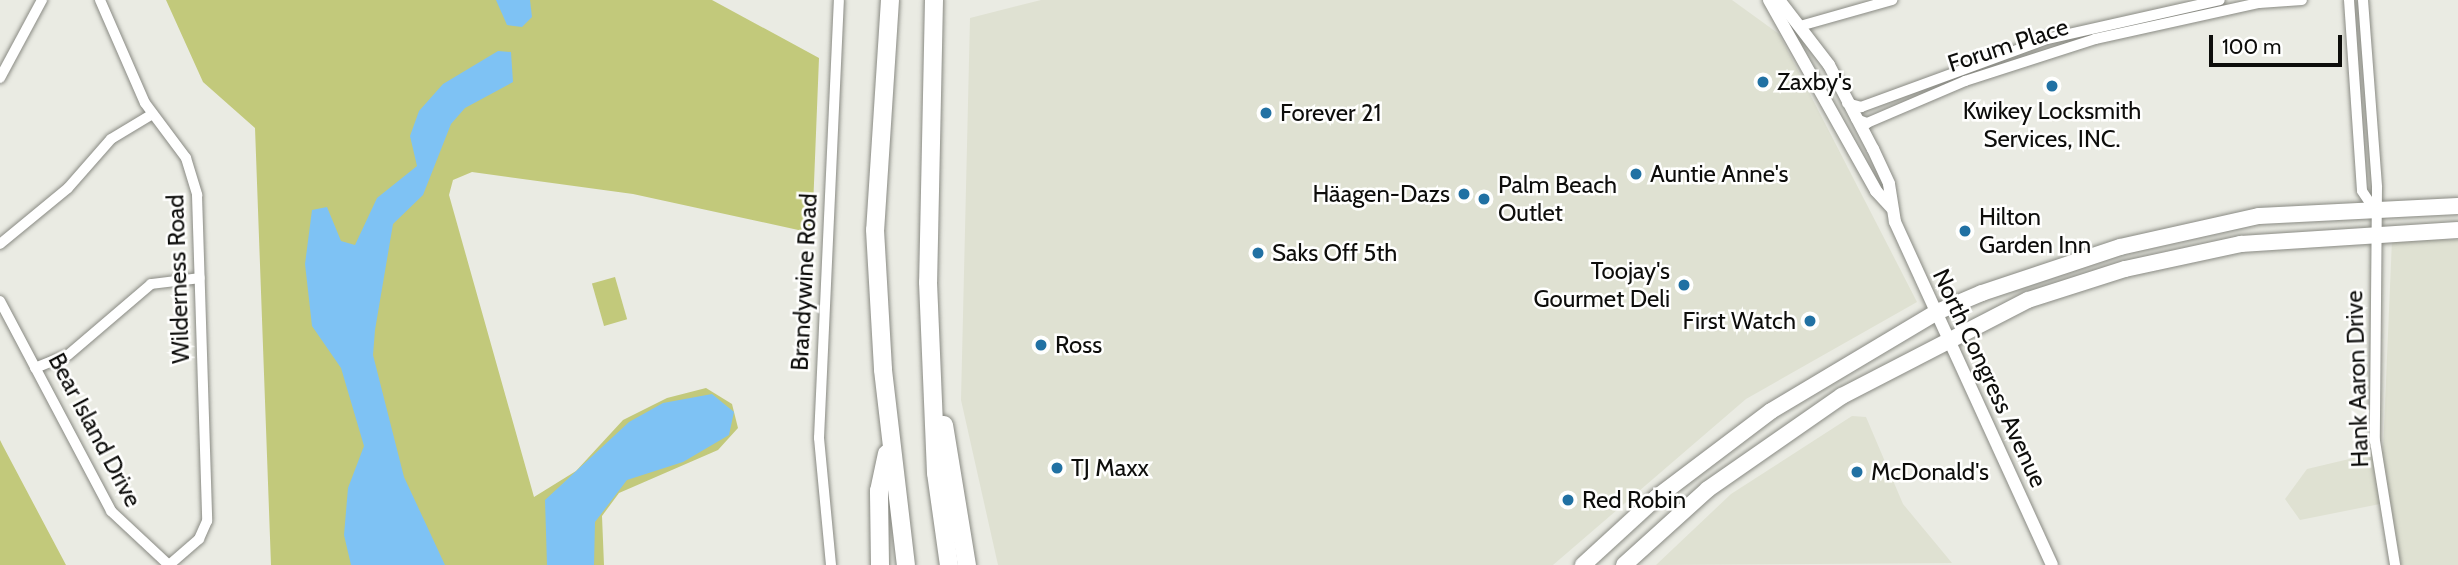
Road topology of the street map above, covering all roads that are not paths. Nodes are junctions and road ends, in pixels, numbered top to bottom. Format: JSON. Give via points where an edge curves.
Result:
{"nodes":[{"id":1,"x":42,"y":0,"type":"edge"},
{"id":2,"x":100,"y":0,"type":"edge"},
{"id":3,"x":839,"y":0,"type":"edge"},
{"id":4,"x":890,"y":0,"type":"edge"},
{"id":5,"x":934,"y":0,"type":"edge"},
{"id":6,"x":1769,"y":0,"type":"edge"},
{"id":7,"x":1779,"y":0,"type":"edge"},
{"id":8,"x":1892,"y":0,"type":"edge"},
{"id":9,"x":2220,"y":0,"type":"edge"},
{"id":10,"x":2302,"y":0,"type":"edge"},
{"id":11,"x":2349,"y":0,"type":"edge"},
{"id":12,"x":2363,"y":0,"type":"edge"},
{"id":13,"x":1800,"y":26,"type":"junction"},
{"id":14,"x":0,"y":78,"type":"edge"},
{"id":15,"x":1847,"y":103,"type":"junction"},
{"id":16,"x":1831,"y":107,"type":"junction"},
{"id":17,"x":151,"y":115,"type":"junction"},
{"id":18,"x":1856,"y":119,"type":"junction"},
{"id":19,"x":2372,"y":206,"type":"junction"},
{"id":20,"x":2458,"y":206,"type":"edge"},
{"id":21,"x":1892,"y":208,"type":"junction"},
{"id":22,"x":2458,"y":230,"type":"edge"},
{"id":23,"x":2374,"y":232,"type":"junction"},
{"id":24,"x":0,"y":244,"type":"edge"},
{"id":25,"x":200,"y":278,"type":"junction"},
{"id":26,"x":928,"y":282,"type":"junction"},
{"id":27,"x":0,"y":301,"type":"edge"},
{"id":28,"x":1937,"y":312,"type":"junction"},
{"id":29,"x":1948,"y":336,"type":"junction"},
{"id":30,"x":35,"y":368,"type":"junction"},
{"id":31,"x":1785,"y":402,"type":"junction"},
{"id":32,"x":891,"y":437,"type":"junction"},
{"id":33,"x":1748,"y":458,"type":"junction"},
{"id":34,"x":169,"y":565,"type":"edge"},
{"id":35,"x":831,"y":565,"type":"edge"},
{"id":36,"x":880,"y":565,"type":"edge"},
{"id":37,"x":906,"y":565,"type":"edge"},
{"id":38,"x":949,"y":565,"type":"edge"},
{"id":39,"x":967,"y":565,"type":"edge"},
{"id":40,"x":1583,"y":565,"type":"edge"},
{"id":41,"x":1624,"y":565,"type":"edge"},
{"id":42,"x":2053,"y":565,"type":"edge"},
{"id":43,"x":2395,"y":565,"type":"edge"}],
"edges":[{"from":1,"to":14,"type":"street"},
{"from":2,"to":17,"type":"street","name":"Wilderness Road"},
{"from":3,"to":35,"type":"street","name":"Brandywine Road","via":[[819,438]]},
{"from":4,"to":32,"type":"highway","via":[[875,230]]},
{"from":5,"to":26,"type":"highway"},
{"from":6,"to":16,"type":"street","name":"North Congress Avenue"},
{"from":7,"to":13,"type":"street","name":"North Congress Avenue"},
{"from":8,"to":13,"type":"street"},
{"from":9,"to":15,"type":"street","name":"Forum Place","via":[[2047,39],[1861,107]]},
{"from":10,"to":18,"type":"street","name":"Forum Place","via":[[2259,3],[2095,39],[1965,80],[1867,123]]},
{"from":11,"to":19,"type":"street","via":[[2362,191]]},
{"from":12,"to":19,"type":"street","via":[[2377,187]]},
{"from":13,"to":15,"type":"street","name":"North Congress Avenue"},
{"from":15,"to":18,"type":"street","name":"North Congress Avenue"},
{"from":16,"to":18,"type":"street"},
{"from":16,"to":21,"type":"street","name":"North Congress Avenue","via":[[1876,191]]},
{"from":17,"to":24,"type":"street","via":[[111,139],[68,188]]},
{"from":17,"to":25,"type":"street","name":"Wilderness Road","via":[[195,182]]},
{"from":18,"to":21,"type":"street","name":"North Congress Avenue","via":[[1889,184]]},
{"from":19,"to":20,"type":"main road"},
{"from":19,"to":23,"type":"street","name":"Hank Aaron Drive"},
{"from":19,"to":28,"type":"main road","via":[[2259,216],[2159,237],[2022,278]]},
{"from":21,"to":28,"type":"street","name":"North Congress Avenue"},
{"from":22,"to":23,"type":"main road"},
{"from":23,"to":29,"type":"main road","via":[[2252,242],[2168,258],[2028,300]]},
{"from":23,"to":43,"type":"street","name":"Hank Aaron Drive","via":[[2375,441]]},
{"from":25,"to":30,"type":"street","via":[[151,284],[68,355]]},
{"from":25,"to":34,"type":"street","name":"Wilderness Road","via":[[207,521],[199,539]]},
{"from":26,"to":38,"type":"highway","via":[[936,473]]},
{"from":26,"to":39,"type":"highway"},
{"from":27,"to":30,"type":"street","name":"Bear Island Drive"},
{"from":28,"to":29,"type":"street","name":"North Congress Avenue"},
{"from":28,"to":31,"type":"main road"},
{"from":29,"to":33,"type":"main road"},
{"from":29,"to":42,"type":"street","name":"North Congress Avenue"},
{"from":30,"to":34,"type":"street","name":"Bear Island Drive","via":[[111,511]]},
{"from":31,"to":33,"type":"main road"},
{"from":31,"to":40,"type":"main road","via":[[1694,468]]},
{"from":32,"to":36,"type":"highway","via":[[878,491]]},
{"from":32,"to":37,"type":"highway"},
{"from":33,"to":41,"type":"main road"}]}
